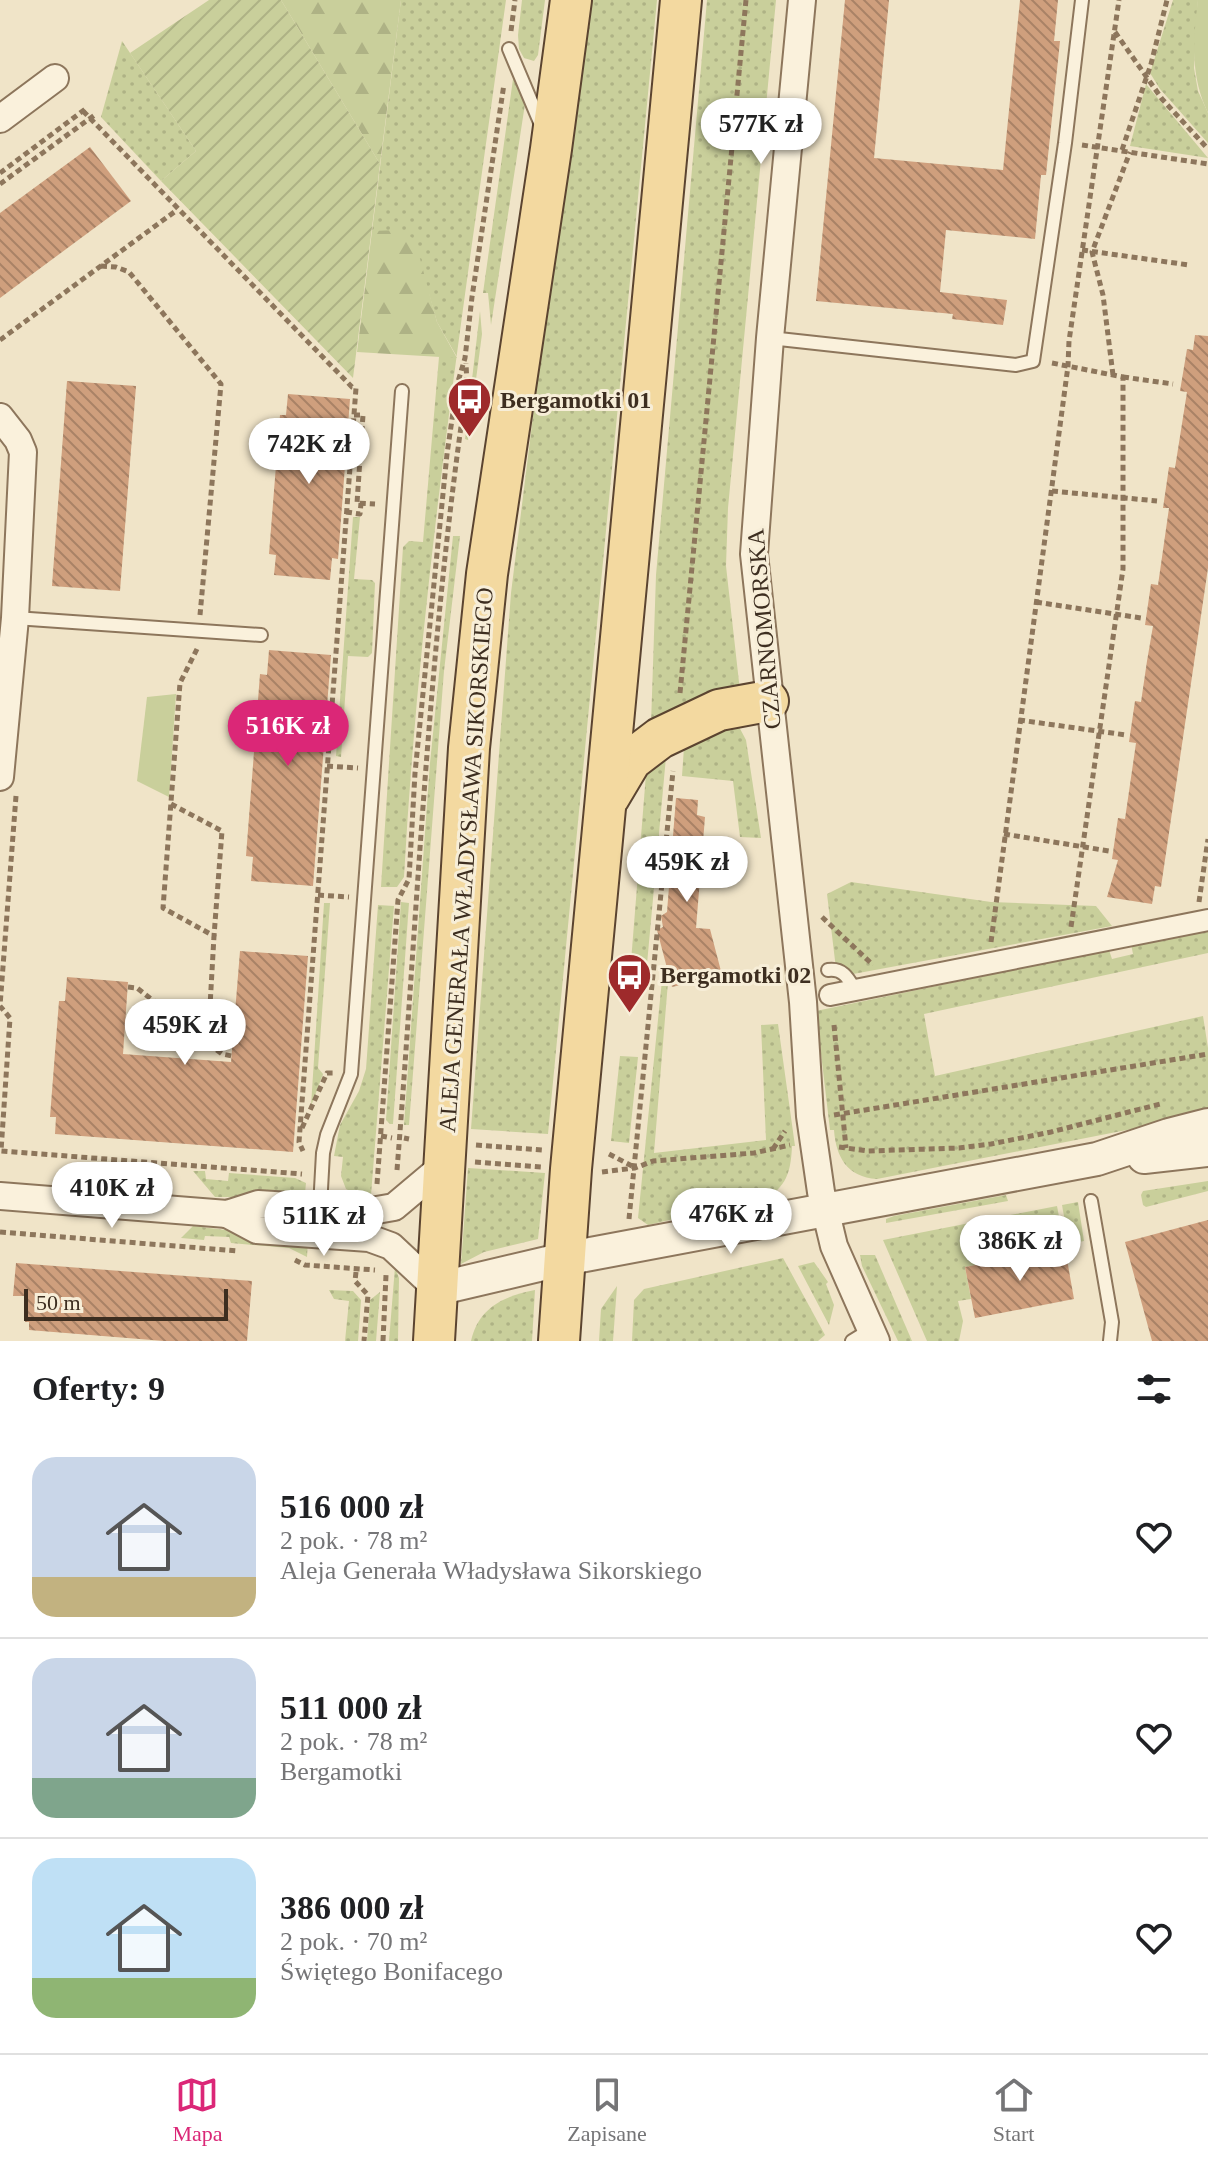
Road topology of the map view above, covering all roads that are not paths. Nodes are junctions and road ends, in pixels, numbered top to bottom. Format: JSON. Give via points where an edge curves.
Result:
{"nodes":[{"id":1,"x":571,"y":0,"type":"edge"},
{"id":2,"x":681,"y":0,"type":"edge"},
{"id":3,"x":802,"y":0,"type":"edge"},
{"id":4,"x":1082,"y":0,"type":"edge"},
{"id":5,"x":509,"y":49,"type":"road end"},
{"id":6,"x":55,"y":78,"type":"dead end"},
{"id":7,"x":0,"y":119,"type":"edge"},
{"id":8,"x":551,"y":149,"type":"junction"},
{"id":9,"x":770,"y":338,"type":"junction"},
{"id":10,"x":402,"y":391,"type":"dead end"},
{"id":11,"x":0,"y":417,"type":"edge"},
{"id":12,"x":15,"y":618,"type":"junction"},
{"id":13,"x":261,"y":635,"type":"dead end"},
{"id":14,"x":768,"y":701,"type":"junction"},
{"id":15,"x":8,"y":781,"type":"edge"},
{"id":16,"x":607,"y":801,"type":"junction"},
{"id":17,"x":1202,"y":921,"type":"edge"},
{"id":18,"x":828,"y":970,"type":"dead end"},
{"id":19,"x":855,"y":990,"type":"junction"},
{"id":20,"x":830,"y":995,"type":"joint"},
{"id":21,"x":803,"y":1002,"type":"junction"},
{"id":22,"x":1208,"y":1125,"type":"edge"},
{"id":23,"x":1208,"y":1150,"type":"edge"},
{"id":24,"x":447,"y":1157,"type":"junction"},
{"id":25,"x":1097,"y":1159,"type":"junction"},
{"id":26,"x":0,"y":1196,"type":"edge"},
{"id":27,"x":1091,"y":1201,"type":"dead end"},
{"id":28,"x":320,"y":1207,"type":"junction"},
{"id":29,"x":825,"y":1210,"type":"junction"},
{"id":30,"x":227,"y":1214,"type":"junction"},
{"id":31,"x":564,"y":1259,"type":"junction"},
{"id":32,"x":437,"y":1289,"type":"junction"},
{"id":33,"x":866,"y":1337,"type":"edge"},
{"id":34,"x":434,"y":1341,"type":"edge"},
{"id":35,"x":559,"y":1341,"type":"edge"},
{"id":36,"x":1110,"y":1341,"type":"edge"}],
"edges":[{"from":1,"to":8,"type":"main road","name":"ALEJA GENERAŁA WŁADYSŁAWA SIKORSKIEGO"},
{"from":2,"to":16,"type":"main road"},
{"from":3,"to":9,"type":"street","name":"CZARNOMORSKA"},
{"from":4,"to":9,"type":"lane","via":[[1033,361],[1016,365]]},
{"from":5,"to":8,"type":"lane"},
{"from":6,"to":7,"type":"street"},
{"from":8,"to":24,"type":"main road","name":"ALEJA GENERAŁA WŁADYSŁAWA SIKORSKIEGO","via":[[487,574],[469,748]]},
{"from":9,"to":14,"type":"street","name":"CZARNOMORSKA","via":[[754,554]]},
{"from":10,"to":28,"type":"lane","via":[[351,1074],[325,1144]]},
{"from":11,"to":12,"type":"street","via":[[23,452]]},
{"from":12,"to":13,"type":"lane"},
{"from":12,"to":15,"type":"street"},
{"from":14,"to":16,"type":"main road","via":[[719,710],[660,738],[631,760]]},
{"from":14,"to":21,"type":"street","name":"CZARNOMORSKA"},
{"from":16,"to":31,"type":"main road"},
{"from":17,"to":19,"type":"street"},
{"from":18,"to":19,"type":"lane","via":[[847,976]]},
{"from":19,"to":20,"type":"street"},
{"from":20,"to":21,"type":"lane"},
{"from":21,"to":29,"type":"street","name":"CZARNOMORSKA","via":[[810,1116]]},
{"from":22,"to":25,"type":"street"},
{"from":23,"to":25,"type":"street"},
{"from":24,"to":28,"type":"street","via":[[394,1207]]},
{"from":24,"to":32,"type":"main road","name":"ALEJA GENERAŁA WŁADYSŁAWA SIKORSKIEGO"},
{"from":25,"to":29,"type":"street"},
{"from":26,"to":30,"type":"street"},
{"from":27,"to":36,"type":"lane","via":[[1112,1322]]},
{"from":28,"to":30,"type":"street","via":[[258,1204]]},
{"from":29,"to":31,"type":"street"},
{"from":29,"to":33,"type":"street","name":"CZARNOMORSKA"},
{"from":30,"to":32,"type":"street","via":[[257,1230],[369,1238],[391,1246]]},
{"from":31,"to":32,"type":"street"},
{"from":31,"to":35,"type":"main road"},
{"from":32,"to":34,"type":"main road","name":"ALEJA GENERAŁA WŁADYSŁAWA SIKORSKIEGO"}]}
